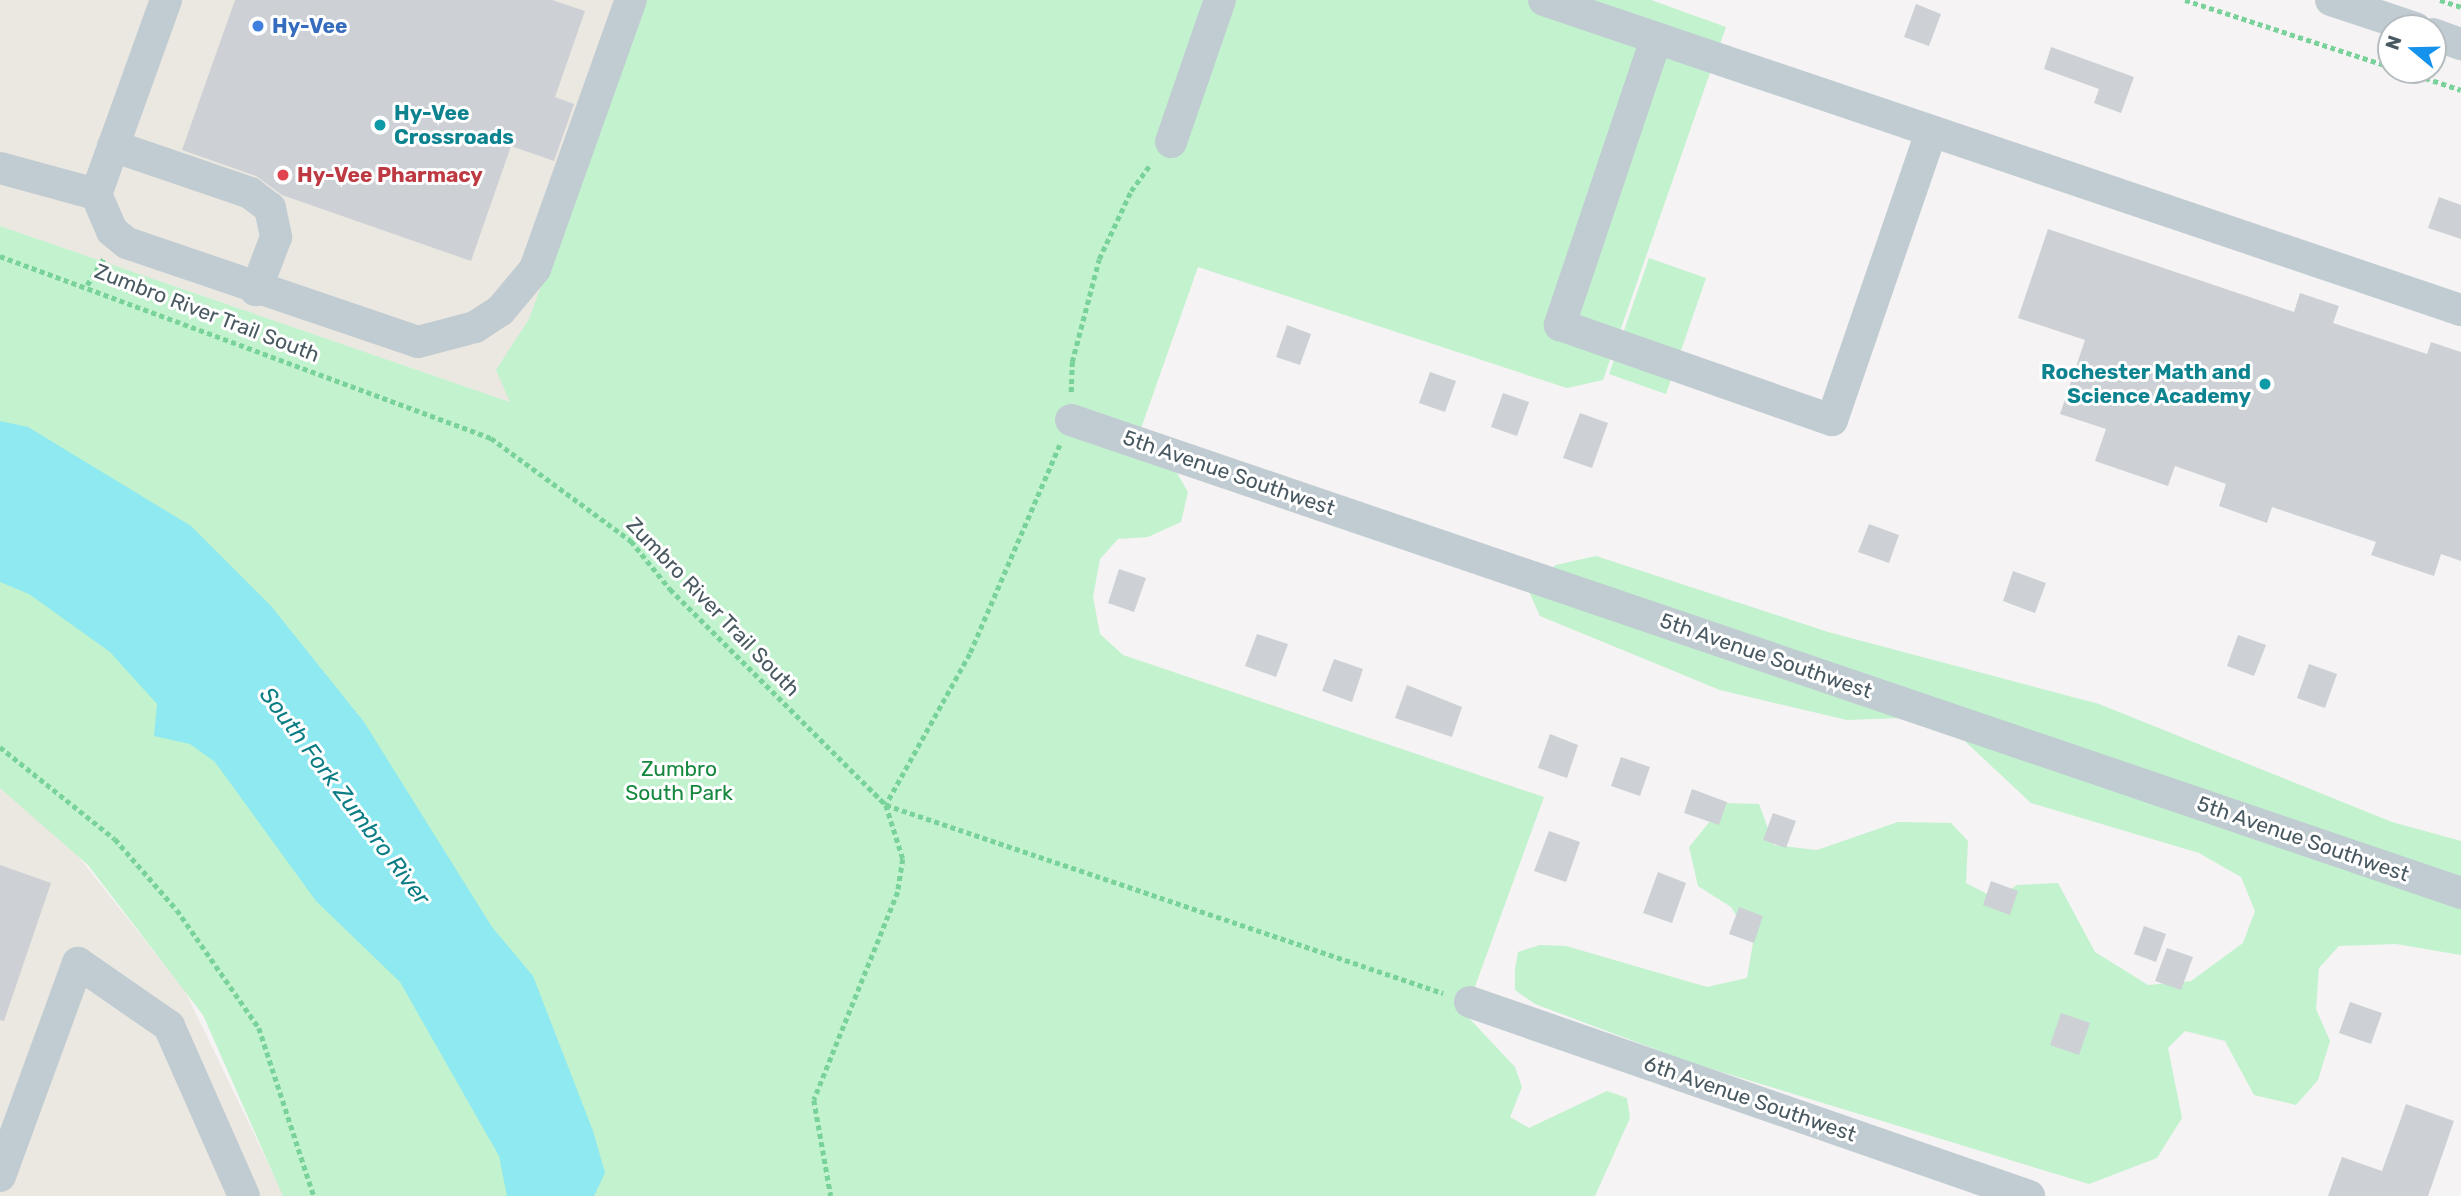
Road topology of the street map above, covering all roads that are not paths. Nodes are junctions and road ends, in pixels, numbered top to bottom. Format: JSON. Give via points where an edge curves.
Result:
{"nodes":[{"id":1,"x":166,"y":0,"type":"edge"},
{"id":2,"x":631,"y":0,"type":"edge"},
{"id":3,"x":1220,"y":0,"type":"edge"},
{"id":4,"x":1544,"y":0,"type":"edge"},
{"id":5,"x":2331,"y":0,"type":"edge"},
{"id":6,"x":2377,"y":16,"type":"edge"},
{"id":7,"x":1656,"y":39,"type":"junction"},
{"id":8,"x":1931,"y":133,"type":"junction"},
{"id":9,"x":1171,"y":142,"type":"road end"},
{"id":10,"x":113,"y":146,"type":"junction"},
{"id":11,"x":0,"y":168,"type":"edge"},
{"id":12,"x":96,"y":194,"type":"junction"},
{"id":13,"x":256,"y":290,"type":"junction"},
{"id":14,"x":2461,"y":310,"type":"edge"},
{"id":15,"x":1071,"y":420,"type":"road end"},
{"id":16,"x":2461,"y":893,"type":"edge"},
{"id":17,"x":1469,"y":1002,"type":"road end"},
{"id":18,"x":0,"y":1176,"type":"edge"},
{"id":19,"x":244,"y":1196,"type":"edge"},
{"id":20,"x":2029,"y":1196,"type":"edge"}],
"edges":[{"from":1,"to":10,"type":"street"},
{"from":2,"to":13,"type":"street","via":[[535,269],[500,311],[475,327],[418,342]]},
{"from":3,"to":9,"type":"street"},
{"from":4,"to":7,"type":"street"},
{"from":5,"to":6,"type":"street"},
{"from":7,"to":8,"type":"street"},
{"from":7,"to":8,"type":"street","via":[[1560,325],[1832,420]]},
{"from":8,"to":14,"type":"street"},
{"from":10,"to":12,"type":"street"},
{"from":10,"to":13,"type":"street","via":[[250,193],[270,208],[275,237]]},
{"from":11,"to":12,"type":"street"},
{"from":12,"to":13,"type":"street","via":[[104,217],[127,243]]},
{"from":15,"to":16,"type":"street","name":"5th Avenue Southwest"},
{"from":17,"to":20,"type":"street","name":"6th Avenue Southwest"},
{"from":18,"to":19,"type":"street","via":[[78,962],[169,1026]]}]}
